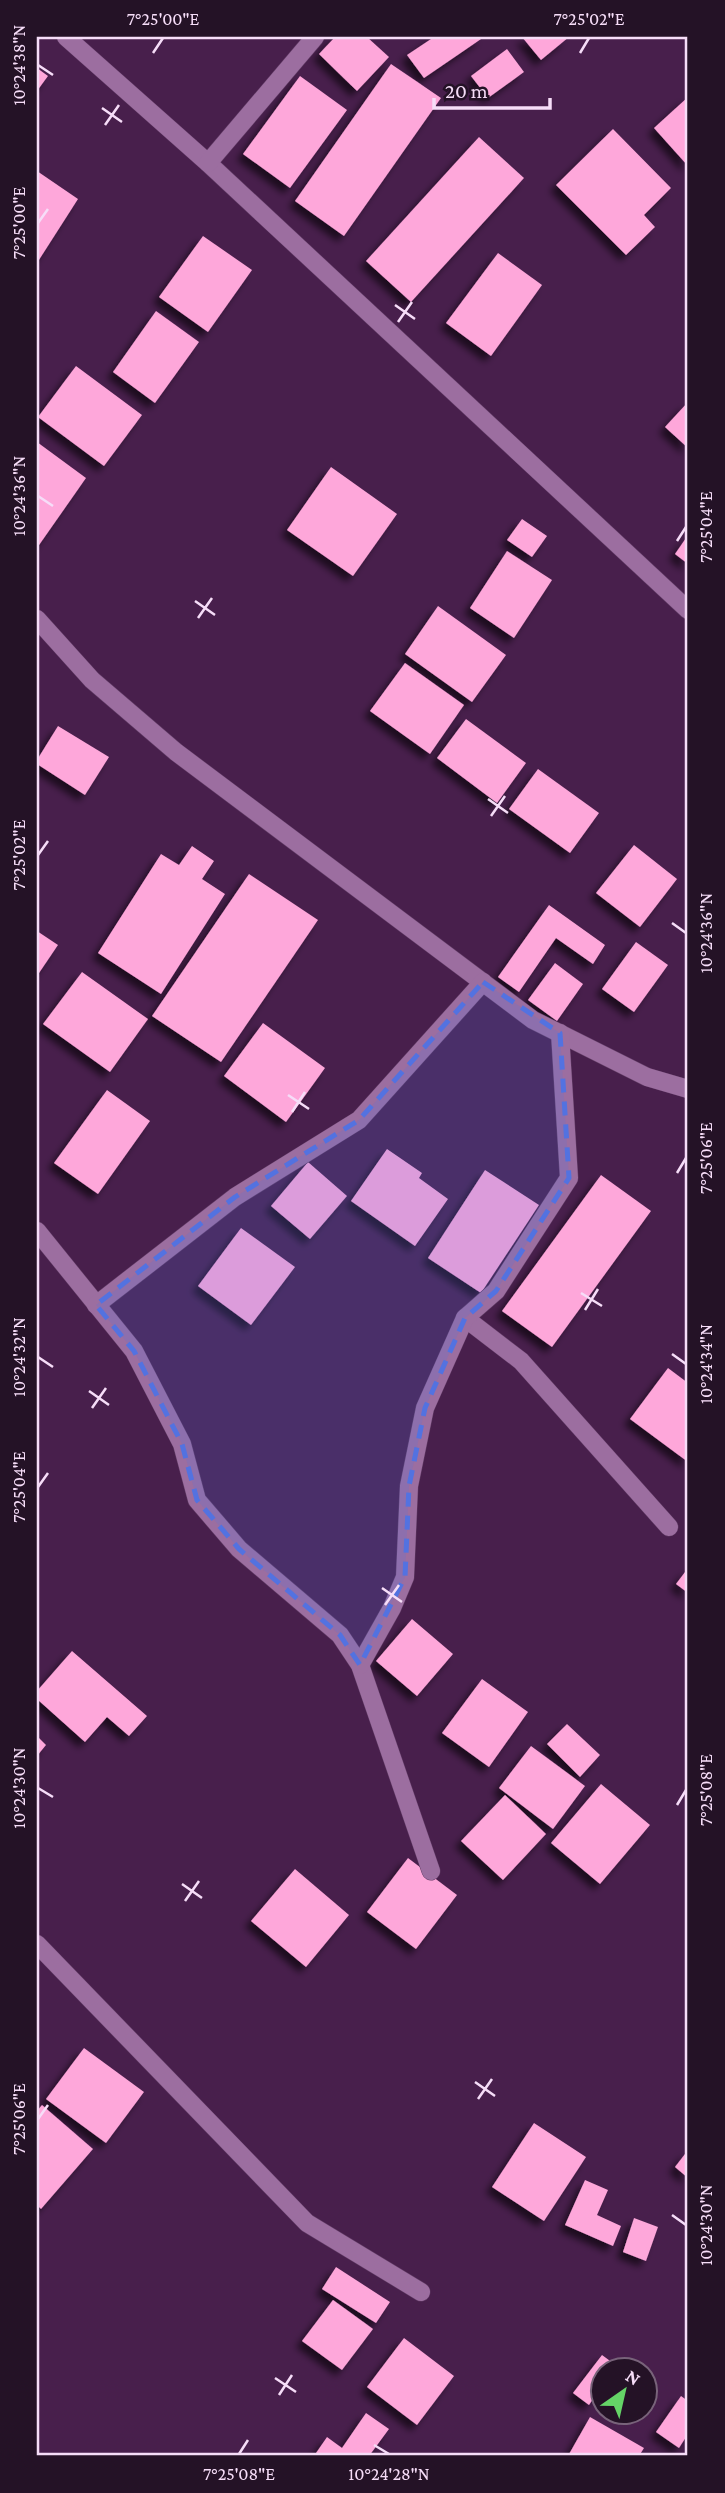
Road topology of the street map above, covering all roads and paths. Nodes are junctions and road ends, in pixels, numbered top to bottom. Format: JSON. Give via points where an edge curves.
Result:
{"nodes":[{"id":1,"x":66,"y":37,"type":"edge"},
{"id":2,"x":315,"y":37,"type":"edge"},
{"id":3,"x":208,"y":163,"type":"junction"},
{"id":4,"x":688,"y":610,"type":"edge"},
{"id":5,"x":37,"y":620,"type":"edge"},
{"id":6,"x":483,"y":982,"type":"junction"},
{"id":7,"x":560,"y":1033,"type":"junction"},
{"id":8,"x":688,"y":1089,"type":"edge"},
{"id":9,"x":37,"y":1231,"type":"edge"},
{"id":10,"x":96,"y":1305,"type":"junction"},
{"id":11,"x":465,"y":1318,"type":"junction"},
{"id":12,"x":670,"y":1527,"type":"dead end"},
{"id":13,"x":360,"y":1665,"type":"junction"},
{"id":14,"x":431,"y":1871,"type":"dead end"},
{"id":15,"x":37,"y":1944,"type":"edge"},
{"id":16,"x":421,"y":2292,"type":"dead end"}],
"edges":[{"from":1,"to":3,"type":"street"},
{"from":2,"to":3,"type":"street"},
{"from":3,"to":4,"type":"street"},
{"from":5,"to":6,"type":"street","via":[[92,680],[176,752]]},
{"from":6,"to":7,"type":"street","via":[[533,1020]]},
{"from":6,"to":10,"type":"street","via":[[359,1120],[235,1197]]},
{"from":7,"to":8,"type":"street","via":[[647,1077]]},
{"from":7,"to":11,"type":"street","via":[[569,1178],[496,1291]]},
{"from":9,"to":10,"type":"street"},
{"from":10,"to":13,"type":"street","via":[[134,1351],[182,1444],[197,1500],[239,1549],[340,1634]]},
{"from":11,"to":12,"type":"street","via":[[521,1361]]},
{"from":11,"to":13,"type":"street","via":[[425,1408],[409,1486],[405,1577]]},
{"from":13,"to":14,"type":"street"},
{"from":15,"to":16,"type":"street","via":[[307,2223]]}]}
